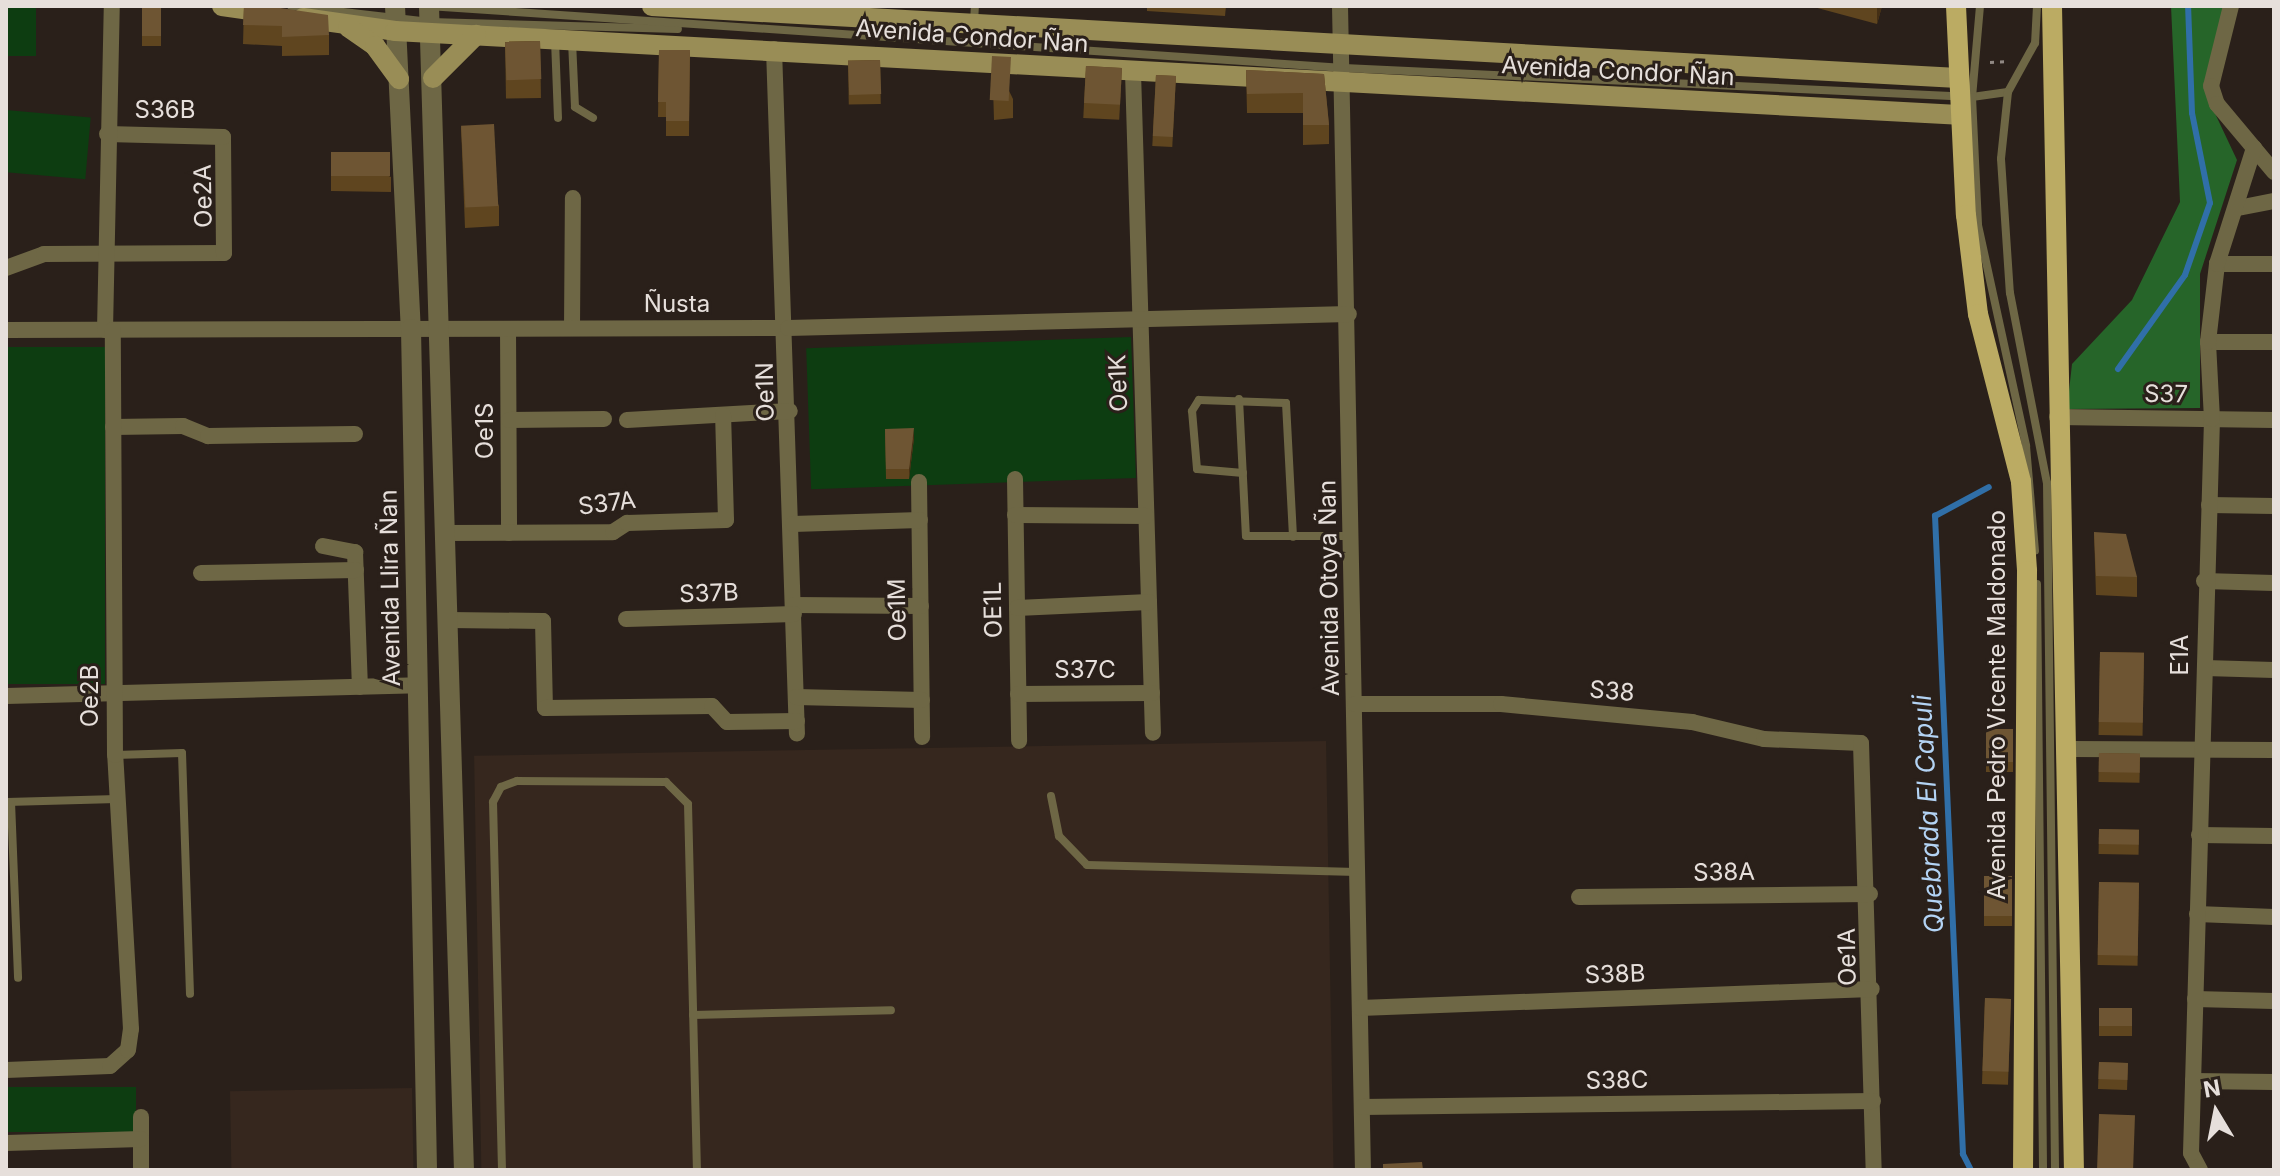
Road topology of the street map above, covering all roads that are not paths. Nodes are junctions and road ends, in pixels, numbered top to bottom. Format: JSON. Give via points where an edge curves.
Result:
{"nodes":[{"id":1,"x":112,"y":6,"type":"edge"},
{"id":2,"x":222,"y":6,"type":"edge"},
{"id":3,"x":291,"y":6,"type":"edge"},
{"id":4,"x":652,"y":6,"type":"edge"},
{"id":5,"x":1340,"y":6,"type":"edge"},
{"id":6,"x":1956,"y":6,"type":"edge"},
{"id":7,"x":1980,"y":6,"type":"edge"},
{"id":8,"x":2037,"y":6,"type":"edge"},
{"id":9,"x":2052,"y":6,"type":"edge"},
{"id":10,"x":2231,"y":6,"type":"edge"},
{"id":11,"x":428,"y":15,"type":"edge"},
{"id":12,"x":975,"y":15,"type":"edge"},
{"id":13,"x":395,"y":18,"type":"edge"},
{"id":14,"x":341,"y":23,"type":"junction"},
{"id":15,"x":711,"y":29,"type":"junction"},
{"id":16,"x":476,"y":35,"type":"junction"},
{"id":17,"x":563,"y":39,"type":"junction"},
{"id":18,"x":1343,"y":46,"type":"junction"},
{"id":19,"x":774,"y":49,"type":"junction"},
{"id":20,"x":1133,"y":72,"type":"junction"},
{"id":21,"x":1344,"y":76,"type":"junction"},
{"id":22,"x":433,"y":78,"type":"junction"},
{"id":23,"x":399,"y":79,"type":"junction"},
{"id":24,"x":2008,"y":92,"type":"junction"},
{"id":25,"x":1962,"y":96,"type":"junction"},
{"id":26,"x":558,"y":118,"type":"dead end"},
{"id":27,"x":593,"y":118,"type":"dead end"},
{"id":28,"x":107,"y":134,"type":"junction"},
{"id":29,"x":223,"y":137,"type":"joint"},
{"id":30,"x":2254,"y":148,"type":"junction"},
{"id":31,"x":2274,"y":172,"type":"edge"},
{"id":32,"x":573,"y":198,"type":"dead end"},
{"id":33,"x":2274,"y":201,"type":"edge"},
{"id":34,"x":2238,"y":208,"type":"junction"},
{"id":35,"x":106,"y":255,"type":"junction"},
{"id":36,"x":2217,"y":264,"type":"junction"},
{"id":37,"x":2274,"y":264,"type":"edge"},
{"id":38,"x":6,"y":268,"type":"edge"},
{"id":39,"x":1349,"y":314,"type":"junction"},
{"id":40,"x":1141,"y":320,"type":"junction"},
{"id":41,"x":572,"y":328,"type":"junction"},
{"id":42,"x":788,"y":328,"type":"junction"},
{"id":43,"x":411,"y":329,"type":"junction"},
{"id":44,"x":441,"y":329,"type":"junction"},
{"id":45,"x":508,"y":329,"type":"junction"},
{"id":46,"x":6,"y":330,"type":"edge"},
{"id":47,"x":109,"y":330,"type":"junction"},
{"id":48,"x":2208,"y":342,"type":"junction"},
{"id":49,"x":2274,"y":342,"type":"edge"},
{"id":50,"x":1239,"y":399,"type":"junction"},
{"id":51,"x":790,"y":411,"type":"junction"},
{"id":52,"x":723,"y":415,"type":"junction"},
{"id":53,"x":2057,"y":417,"type":"junction"},
{"id":54,"x":604,"y":419,"type":"dead end"},
{"id":55,"x":2212,"y":419,"type":"junction"},
{"id":56,"x":509,"y":420,"type":"junction"},
{"id":57,"x":627,"y":420,"type":"dead end"},
{"id":58,"x":2274,"y":420,"type":"edge"},
{"id":59,"x":113,"y":427,"type":"junction"},
{"id":60,"x":355,"y":434,"type":"dead end"},
{"id":61,"x":1243,"y":473,"type":"junction"},
{"id":62,"x":1015,"y":479,"type":"dead end"},
{"id":63,"x":919,"y":482,"type":"dead end"},
{"id":64,"x":2209,"y":505,"type":"junction"},
{"id":65,"x":2274,"y":506,"type":"edge"},
{"id":66,"x":1015,"y":515,"type":"junction"},
{"id":67,"x":1146,"y":516,"type":"junction"},
{"id":68,"x":920,"y":520,"type":"junction"},
{"id":69,"x":793,"y":524,"type":"junction"},
{"id":70,"x":446,"y":533,"type":"junction"},
{"id":71,"x":509,"y":533,"type":"junction"},
{"id":72,"x":1353,"y":536,"type":"junction"},
{"id":73,"x":1293,"y":537,"type":"junction"},
{"id":74,"x":323,"y":546,"type":"dead end"},
{"id":75,"x":356,"y":570,"type":"junction"},
{"id":76,"x":201,"y":573,"type":"dead end"},
{"id":77,"x":2204,"y":581,"type":"junction"},
{"id":78,"x":2274,"y":583,"type":"edge"},
{"id":79,"x":1149,"y":602,"type":"junction"},
{"id":80,"x":921,"y":606,"type":"junction"},
{"id":81,"x":1017,"y":608,"type":"junction"},
{"id":82,"x":794,"y":610,"type":"junction"},
{"id":83,"x":626,"y":619,"type":"dead end"},
{"id":84,"x":449,"y":620,"type":"junction"},
{"id":85,"x":2205,"y":668,"type":"junction"},
{"id":86,"x":2274,"y":670,"type":"edge"},
{"id":87,"x":418,"y":685,"type":"junction"},
{"id":88,"x":360,"y":687,"type":"junction"},
{"id":89,"x":114,"y":694,"type":"junction"},
{"id":90,"x":1018,"y":694,"type":"junction"},
{"id":91,"x":6,"y":696,"type":"edge"},
{"id":92,"x":796,"y":697,"type":"junction"},
{"id":93,"x":1156,"y":698,"type":"junction"},
{"id":94,"x":922,"y":700,"type":"junction"},
{"id":95,"x":1355,"y":704,"type":"junction"},
{"id":96,"x":1153,"y":733,"type":"dead end"},
{"id":97,"x":922,"y":737,"type":"dead end"},
{"id":98,"x":1019,"y":741,"type":"dead end"},
{"id":99,"x":1861,"y":743,"type":"joint"},
{"id":100,"x":2071,"y":749,"type":"junction"},
{"id":101,"x":2202,"y":750,"type":"junction"},
{"id":102,"x":2274,"y":750,"type":"edge"},
{"id":103,"x":115,"y":755,"type":"junction"},
{"id":104,"x":1051,"y":796,"type":"dead end"},
{"id":105,"x":117,"y":799,"type":"junction"},
{"id":106,"x":8,"y":802,"type":"edge"},
{"id":107,"x":2199,"y":835,"type":"junction"},
{"id":108,"x":2274,"y":836,"type":"edge"},
{"id":109,"x":1358,"y":872,"type":"junction"},
{"id":110,"x":1870,"y":894,"type":"junction"},
{"id":111,"x":1579,"y":897,"type":"dead end"},
{"id":112,"x":2197,"y":914,"type":"junction"},
{"id":113,"x":2274,"y":917,"type":"edge"},
{"id":114,"x":18,"y":978,"type":"dead end"},
{"id":115,"x":1872,"y":989,"type":"junction"},
{"id":116,"x":190,"y":994,"type":"dead end"},
{"id":117,"x":2195,"y":999,"type":"junction"},
{"id":118,"x":2274,"y":1001,"type":"edge"},
{"id":119,"x":1360,"y":1008,"type":"junction"},
{"id":120,"x":891,"y":1010,"type":"dead end"},
{"id":121,"x":693,"y":1015,"type":"junction"},
{"id":122,"x":6,"y":1070,"type":"edge"},
{"id":123,"x":2193,"y":1081,"type":"junction"},
{"id":124,"x":2274,"y":1082,"type":"edge"},
{"id":125,"x":1873,"y":1101,"type":"junction"},
{"id":126,"x":1362,"y":1107,"type":"junction"},
{"id":127,"x":141,"y":1117,"type":"dead end"},
{"id":128,"x":141,"y":1139,"type":"junction"},
{"id":129,"x":6,"y":1143,"type":"edge"},
{"id":130,"x":2198,"y":1169,"type":"edge"},
{"id":131,"x":141,"y":1170,"type":"edge"},
{"id":132,"x":427,"y":1170,"type":"edge"},
{"id":133,"x":464,"y":1170,"type":"edge"},
{"id":134,"x":502,"y":1170,"type":"edge"},
{"id":135,"x":697,"y":1170,"type":"edge"},
{"id":136,"x":1363,"y":1170,"type":"edge"},
{"id":137,"x":1874,"y":1170,"type":"edge"},
{"id":138,"x":2023,"y":1170,"type":"edge"},
{"id":139,"x":2043,"y":1170,"type":"edge"},
{"id":140,"x":2055,"y":1170,"type":"edge"},
{"id":141,"x":2074,"y":1170,"type":"edge"}],
"edges":[{"from":1,"to":28,"type":"street","name":"Oe2B"},
{"from":2,"to":14,"type":"main road","name":"Avenida Condor Ñan"},
{"from":3,"to":13,"type":"lane"},
{"from":4,"to":12,"type":"main road","name":"Avenida Condor Ñan"},
{"from":5,"to":18,"type":"street","name":"Avenida Otoya Ñan"},
{"from":6,"to":25,"type":"main road","name":"Avenida Pedro Vicente Maldonado"},
{"from":7,"to":25,"type":"lane","via":[[1975,62]]},
{"from":8,"to":24,"type":"lane","via":[[2035,43]]},
{"from":9,"to":53,"type":"main road"},
{"from":10,"to":30,"type":"street","via":[[2211,86],[2217,104]]},
{"from":11,"to":13,"type":"main road","name":"Avenida Condor Ñan"},
{"from":11,"to":15,"type":"lane"},
{"from":11,"to":15,"type":"lane"},
{"from":11,"to":16,"type":"main road","name":"Avenida Condor Ñan"},
{"from":11,"to":22,"type":"street"},
{"from":12,"to":18,"type":"main road","name":"Avenida Condor Ñan"},
{"from":13,"to":14,"type":"main road","name":"Avenida Condor Ñan"},
{"from":13,"to":23,"type":"street","name":"Avenida Llira Ñan"},
{"from":14,"to":23,"type":"main road","via":[[375,46]]},
{"from":15,"to":21,"type":"lane"},
{"from":16,"to":17,"type":"main road","name":"Avenida Condor Ñan"},
{"from":16,"to":22,"type":"main road"},
{"from":17,"to":19,"type":"main road","name":"Avenida Condor Ñan"},
{"from":17,"to":26,"type":"lane"},
{"from":17,"to":27,"type":"lane","via":[[575,107]]},
{"from":18,"to":21,"type":"street","name":"Avenida Otoya Ñan"},
{"from":18,"to":25,"type":"main road","name":"Avenida Condor Ñan"},
{"from":19,"to":20,"type":"main road","name":"Avenida Condor Ñan"},
{"from":19,"to":42,"type":"street","name":"Oe1N"},
{"from":20,"to":21,"type":"main road","name":"Avenida Condor Ñan"},
{"from":20,"to":40,"type":"street","name":"Oe1K"},
{"from":21,"to":25,"type":"main road","name":"Avenida Condor Ñan"},
{"from":21,"to":39,"type":"street","name":"Avenida Otoya Ñan"},
{"from":22,"to":44,"type":"street"},
{"from":23,"to":43,"type":"street","name":"Avenida Llira Ñan"},
{"from":24,"to":25,"type":"lane"},
{"from":24,"to":140,"type":"lane","via":[[2002,219],[2047,483],[2053,609]]},
{"from":25,"to":138,"type":"main road","name":"Avenida Pedro Vicente Maldonado","via":[[1978,314],[2021,482],[2027,571]]},
{"from":25,"to":139,"type":"lane","via":[[1978,225],[2033,491]]},
{"from":28,"to":29,"type":"street","name":"S36B"},
{"from":28,"to":35,"type":"street","name":"Oe2B"},
{"from":29,"to":35,"type":"street","name":"Oe2A","via":[[224,253]]},
{"from":30,"to":31,"type":"street"},
{"from":30,"to":34,"type":"street","name":"E1A"},
{"from":32,"to":41,"type":"street"},
{"from":33,"to":34,"type":"street"},
{"from":34,"to":36,"type":"street","name":"E1A"},
{"from":35,"to":38,"type":"street","via":[[44,254]]},
{"from":35,"to":47,"type":"street","name":"Oe2B"},
{"from":36,"to":37,"type":"street"},
{"from":36,"to":48,"type":"street","name":"E1A"},
{"from":39,"to":40,"type":"street","name":"Ñusta"},
{"from":39,"to":72,"type":"street","name":"Avenida Otoya Ñan"},
{"from":40,"to":42,"type":"street","name":"Ñusta"},
{"from":40,"to":67,"type":"street","name":"Oe1K"},
{"from":41,"to":42,"type":"street","name":"Ñusta"},
{"from":41,"to":45,"type":"street","name":"Ñusta"},
{"from":42,"to":51,"type":"street","name":"Oe1N"},
{"from":43,"to":44,"type":"street","name":"Ñusta"},
{"from":43,"to":47,"type":"street","name":"Ñusta"},
{"from":43,"to":87,"type":"street","name":"Avenida Llira Ñan"},
{"from":44,"to":45,"type":"street","name":"Ñusta"},
{"from":44,"to":70,"type":"street"},
{"from":45,"to":56,"type":"street","name":"Oe1S"},
{"from":46,"to":47,"type":"street","name":"Ñusta"},
{"from":47,"to":59,"type":"street","name":"Oe2B"},
{"from":48,"to":49,"type":"street"},
{"from":48,"to":55,"type":"street","name":"E1A"},
{"from":50,"to":61,"type":"lane"},
{"from":50,"to":61,"type":"lane","via":[[1194,404],[1194,460],[1203,472]]},
{"from":50,"to":73,"type":"lane","via":[[1286,403]]},
{"from":51,"to":52,"type":"street"},
{"from":51,"to":69,"type":"street","name":"Oe1N"},
{"from":52,"to":57,"type":"street"},
{"from":52,"to":71,"type":"street","name":"S37A","via":[[726,520]]},
{"from":53,"to":55,"type":"street","name":"S37"},
{"from":53,"to":100,"type":"main road"},
{"from":54,"to":56,"type":"street"},
{"from":55,"to":58,"type":"street","name":"S37"},
{"from":55,"to":64,"type":"street","name":"E1A"},
{"from":56,"to":71,"type":"street","name":"Oe1S"},
{"from":59,"to":60,"type":"street","via":[[183,426],[208,436]]},
{"from":59,"to":89,"type":"street","name":"Oe2B"},
{"from":61,"to":73,"type":"lane","via":[[1246,536]]},
{"from":62,"to":66,"type":"street","name":"OE1L"},
{"from":63,"to":68,"type":"street","name":"Oe1M"},
{"from":64,"to":65,"type":"street"},
{"from":64,"to":77,"type":"street","name":"E1A"},
{"from":66,"to":67,"type":"street"},
{"from":66,"to":81,"type":"street","name":"OE1L"},
{"from":67,"to":79,"type":"street","name":"Oe1K"},
{"from":68,"to":69,"type":"street"},
{"from":68,"to":80,"type":"street","name":"Oe1M"},
{"from":69,"to":82,"type":"street","name":"Oe1N"},
{"from":70,"to":71,"type":"street","name":"S37A"},
{"from":70,"to":84,"type":"street"},
{"from":72,"to":73,"type":"lane"},
{"from":72,"to":95,"type":"street","name":"Avenida Otoya Ñan"},
{"from":74,"to":75,"type":"street","via":[[354,547]]},
{"from":75,"to":76,"type":"street"},
{"from":75,"to":88,"type":"street"},
{"from":77,"to":78,"type":"street"},
{"from":77,"to":85,"type":"street","name":"E1A"},
{"from":79,"to":81,"type":"street"},
{"from":79,"to":93,"type":"street","name":"Oe1K"},
{"from":80,"to":82,"type":"street","name":"S37B"},
{"from":80,"to":94,"type":"street","name":"Oe1M"},
{"from":81,"to":90,"type":"street","name":"OE1L"},
{"from":82,"to":83,"type":"street","name":"S37B"},
{"from":82,"to":92,"type":"street","name":"Oe1N"},
{"from":84,"to":92,"type":"street","name":"Oe1N","via":[[543,621],[545,708],[712,706],[727,722],[797,728]]},
{"from":84,"to":133,"type":"street"},
{"from":85,"to":86,"type":"street"},
{"from":85,"to":101,"type":"street","name":"E1A"},
{"from":87,"to":88,"type":"street"},
{"from":87,"to":132,"type":"street","name":"Avenida Llira Ñan"},
{"from":88,"to":89,"type":"street"},
{"from":89,"to":91,"type":"street"},
{"from":89,"to":103,"type":"street","name":"Oe2B"},
{"from":90,"to":93,"type":"street","name":"S37C"},
{"from":90,"to":98,"type":"street","name":"OE1L"},
{"from":92,"to":94,"type":"street"},
{"from":93,"to":96,"type":"street","name":"Oe1K"},
{"from":94,"to":97,"type":"street","name":"Oe1M"},
{"from":95,"to":99,"type":"street","name":"S38","via":[[1501,704],[1692,722],[1764,739]]},
{"from":95,"to":109,"type":"street","name":"Avenida Otoya Ñan"},
{"from":99,"to":110,"type":"street","name":"Oe1A"},
{"from":100,"to":101,"type":"street"},
{"from":100,"to":141,"type":"main road"},
{"from":101,"to":102,"type":"street"},
{"from":101,"to":107,"type":"street","name":"E1A"},
{"from":103,"to":105,"type":"street","name":"Oe2B"},
{"from":103,"to":116,"type":"lane","via":[[182,753]]},
{"from":104,"to":109,"type":"lane","via":[[1059,836],[1087,865]]},
{"from":105,"to":106,"type":"lane"},
{"from":105,"to":122,"type":"street","name":"Oe2B","via":[[131,1029],[122,1059],[110,1066]]},
{"from":106,"to":114,"type":"lane"},
{"from":107,"to":108,"type":"street"},
{"from":107,"to":112,"type":"street","name":"E1A"},
{"from":109,"to":119,"type":"street","name":"Avenida Otoya Ñan"},
{"from":110,"to":111,"type":"street","name":"S38A"},
{"from":110,"to":115,"type":"street","name":"Oe1A"},
{"from":112,"to":113,"type":"street"},
{"from":112,"to":117,"type":"street","name":"E1A"},
{"from":115,"to":119,"type":"street","name":"S38B"},
{"from":115,"to":125,"type":"street","name":"Oe1A"},
{"from":117,"to":118,"type":"street"},
{"from":117,"to":123,"type":"street","name":"E1A"},
{"from":119,"to":126,"type":"street","name":"Avenida Otoya Ñan"},
{"from":120,"to":121,"type":"lane"},
{"from":121,"to":134,"type":"lane","via":[[688,804],[681,791],[666,782],[517,781],[501,787],[493,802]]},
{"from":121,"to":135,"type":"lane"},
{"from":123,"to":124,"type":"street"},
{"from":123,"to":130,"type":"street","name":"E1A"},
{"from":125,"to":126,"type":"street","name":"S38C"},
{"from":125,"to":137,"type":"street","name":"Oe1A"},
{"from":126,"to":136,"type":"street","name":"Avenida Otoya Ñan"},
{"from":127,"to":128,"type":"street"},
{"from":128,"to":129,"type":"street"},
{"from":128,"to":131,"type":"street"}]}
